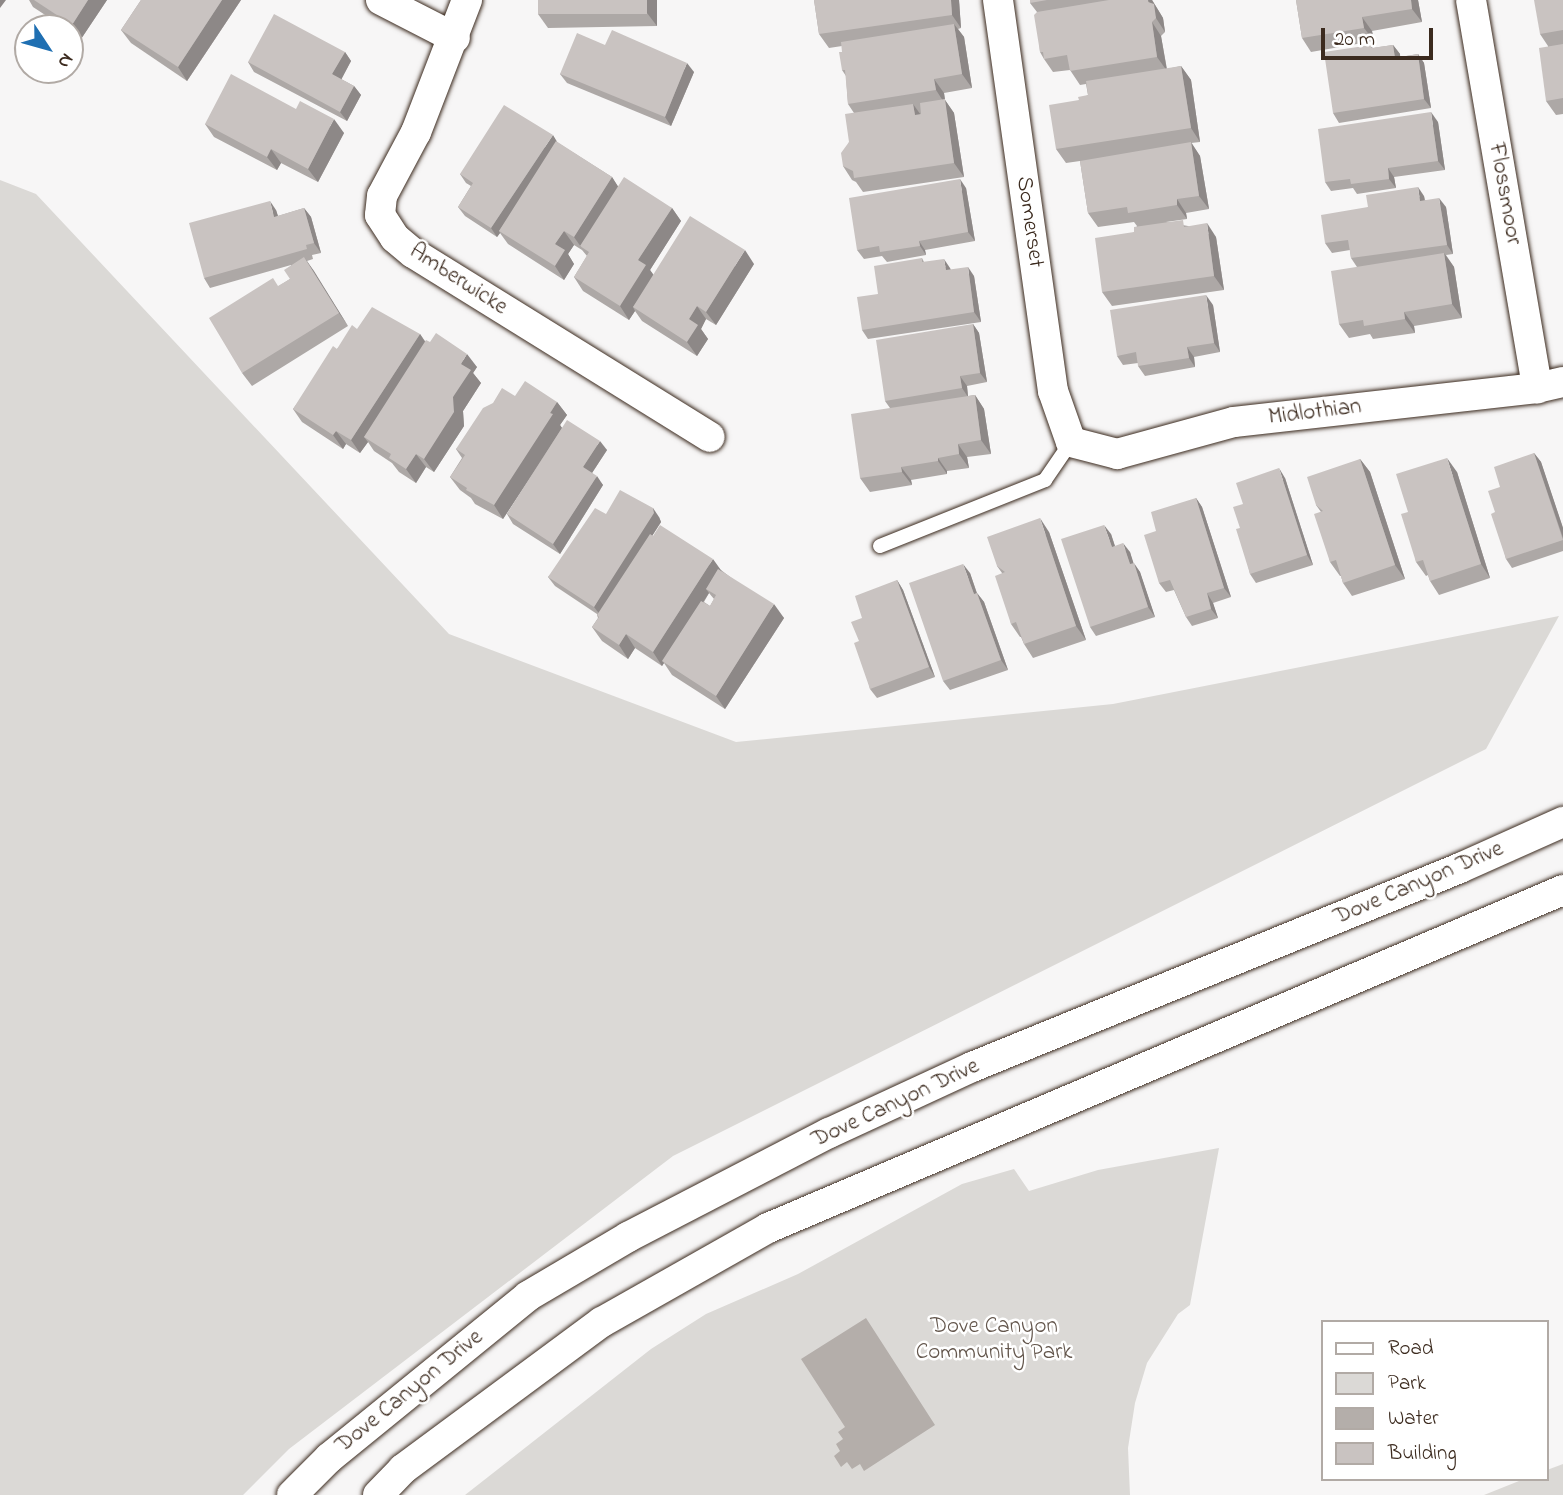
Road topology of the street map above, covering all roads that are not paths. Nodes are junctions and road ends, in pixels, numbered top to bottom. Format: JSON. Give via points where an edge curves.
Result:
{"nodes":[{"id":1,"x":381,"y":0,"type":"edge"},
{"id":2,"x":467,"y":0,"type":"edge"},
{"id":3,"x":998,"y":0,"type":"edge"},
{"id":4,"x":1471,"y":0,"type":"edge"},
{"id":5,"x":455,"y":38,"type":"junction"},
{"id":6,"x":1550,"y":385,"type":"edge"},
{"id":7,"x":710,"y":437,"type":"dead end"},
{"id":8,"x":1071,"y":442,"type":"junction"},
{"id":9,"x":880,"y":546,"type":"dead end"},
{"id":10,"x":1563,"y":822,"type":"edge"},
{"id":11,"x":1563,"y":890,"type":"edge"},
{"id":12,"x":292,"y":1495,"type":"edge"},
{"id":13,"x":377,"y":1495,"type":"edge"}],
"edges":[{"from":1,"to":5,"type":"street"},
{"from":2,"to":5,"type":"street","name":"Amberwicke"},
{"from":3,"to":8,"type":"street","name":"Somerset","via":[[1053,391]]},
{"from":4,"to":6,"type":"street","name":"Flossmoor"},
{"from":5,"to":7,"type":"street","name":"Amberwicke","via":[[416,132],[382,196],[380,215],[394,238]]},
{"from":6,"to":8,"type":"street","name":"Midlothian","via":[[1234,422],[1117,454]]},
{"from":8,"to":9,"type":"lane","via":[[1045,480]]},
{"from":10,"to":12,"type":"street","name":"Dove Canyon Drive","via":[[972,1068],[829,1133],[628,1237],[528,1296],[329,1458]]},
{"from":11,"to":13,"type":"street","via":[[768,1228],[602,1322],[404,1469]]}]}
